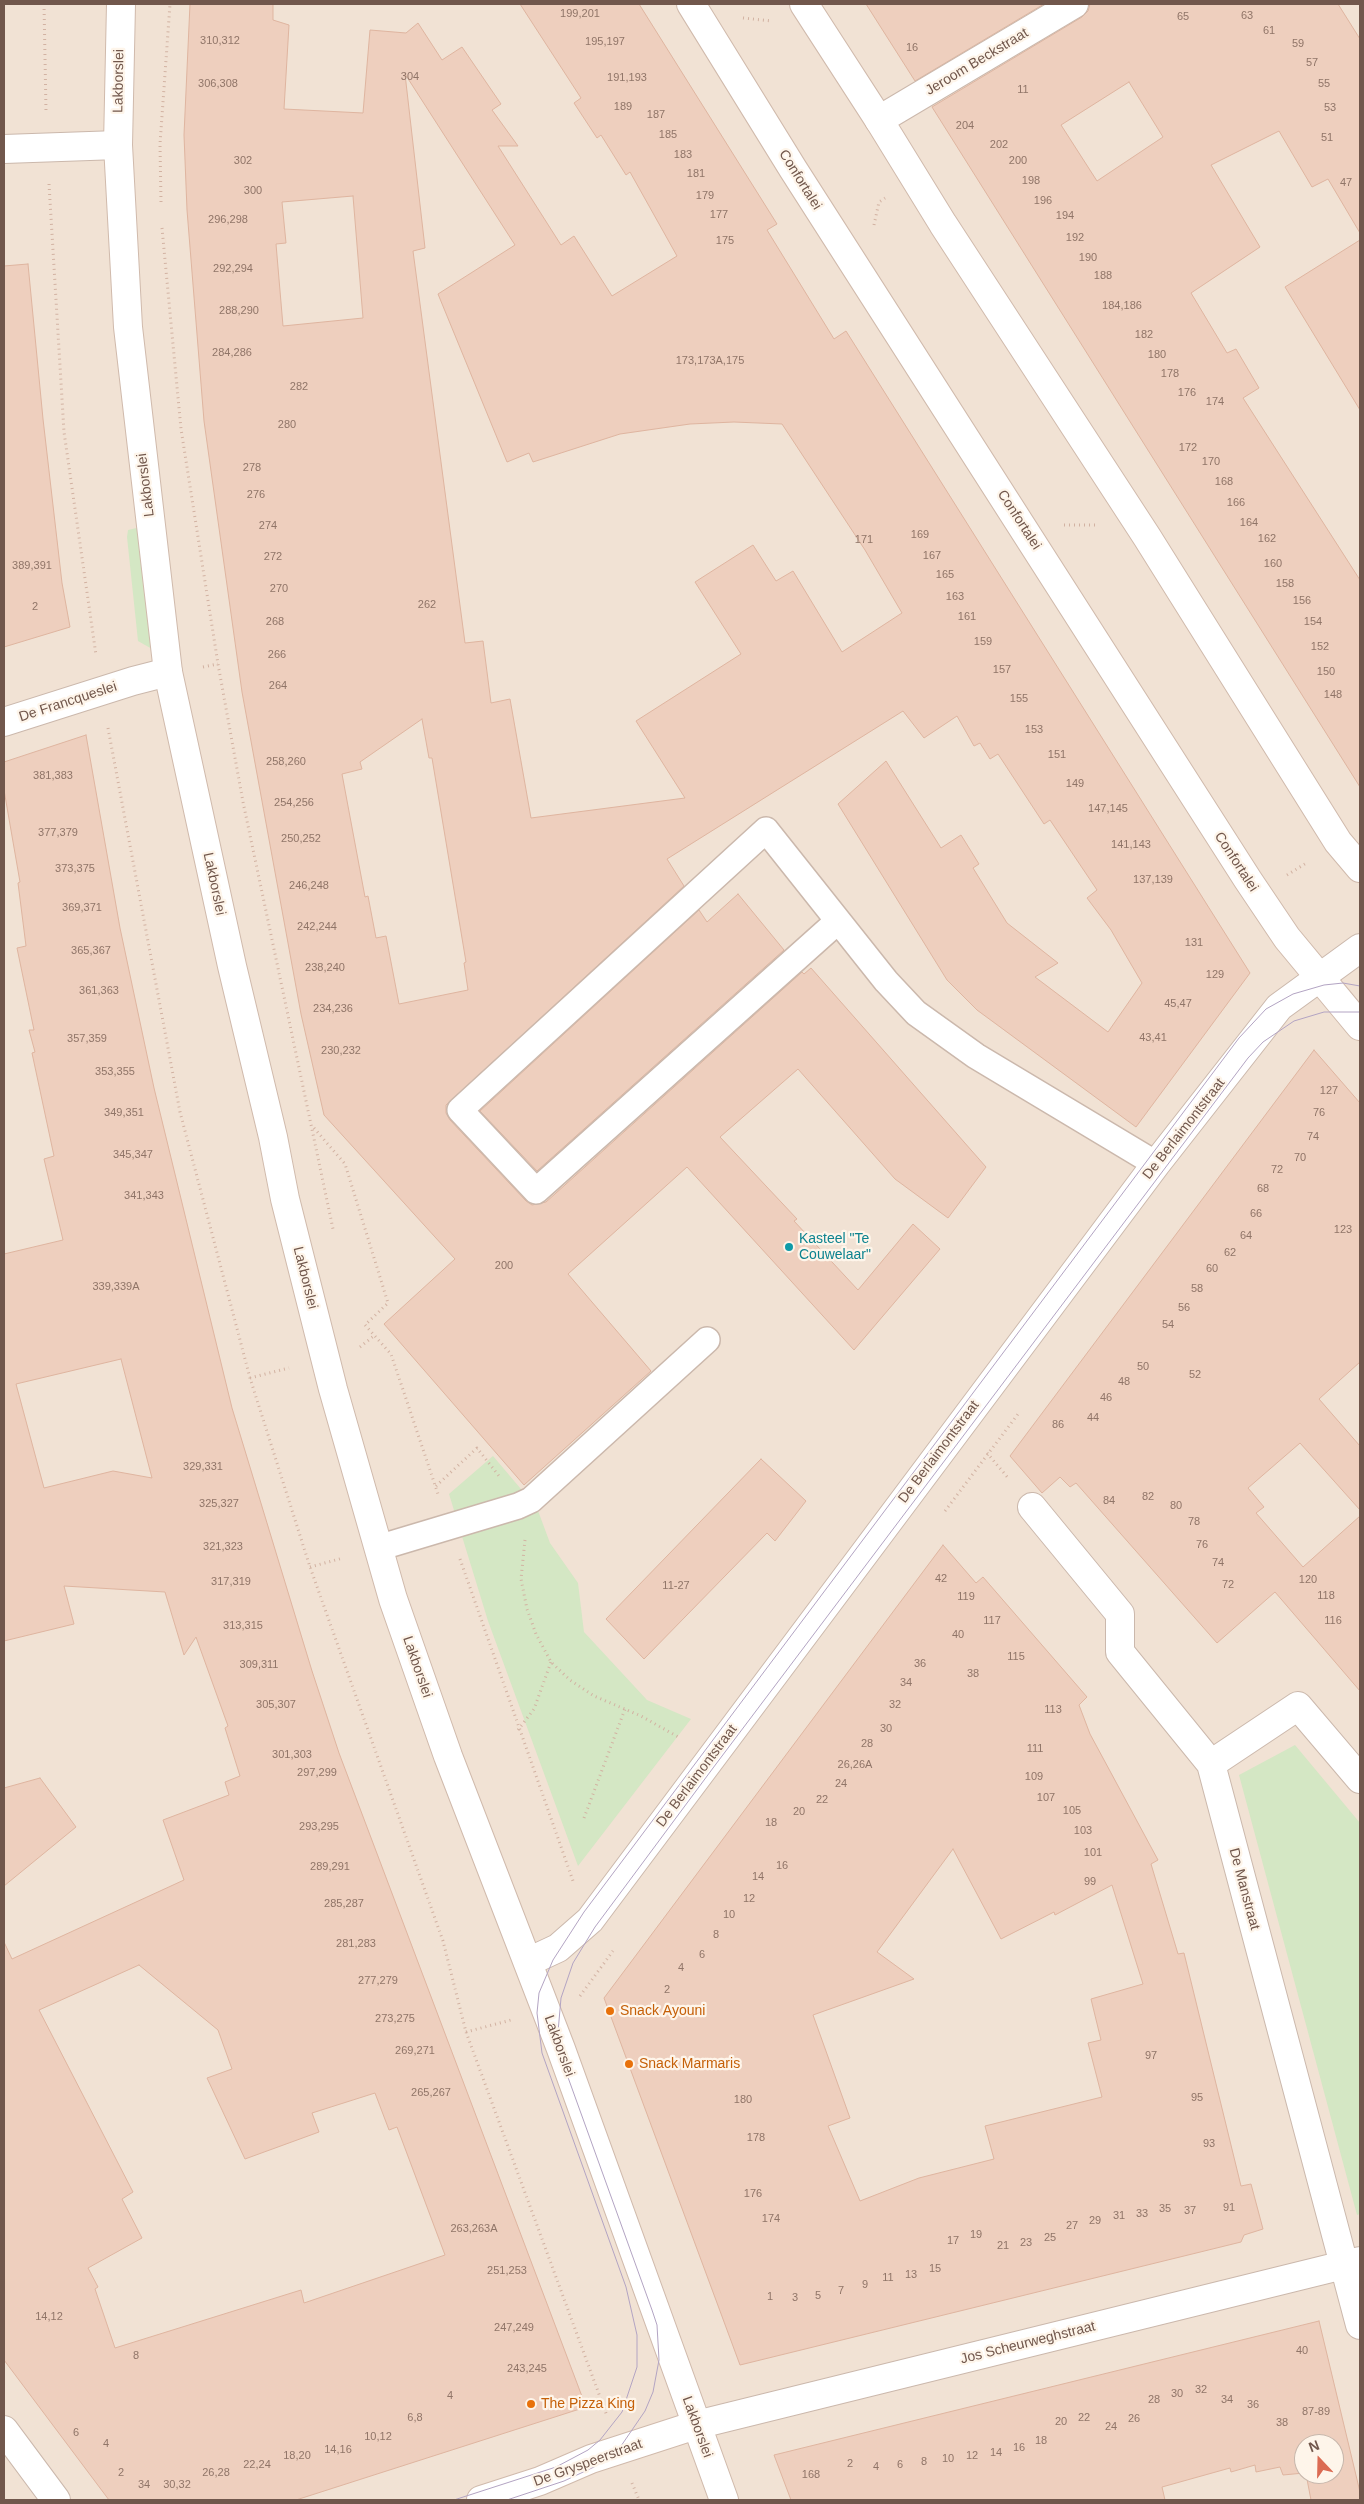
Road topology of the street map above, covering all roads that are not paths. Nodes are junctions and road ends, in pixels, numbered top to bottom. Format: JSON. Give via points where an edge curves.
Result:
{"nodes":[{"id":1,"x":121,"y":4,"type":"edge"},
{"id":2,"x":691,"y":4,"type":"edge"},
{"id":3,"x":1074,"y":4,"type":"edge"},
{"id":4,"x":811,"y":14,"type":"edge"},
{"id":5,"x":879,"y":120,"type":"junction"},
{"id":6,"x":118,"y":145,"type":"junction"},
{"id":7,"x":4,"y":149,"type":"edge"},
{"id":8,"x":168,"y":672,"type":"junction"},
{"id":9,"x":4,"y":722,"type":"edge"},
{"id":10,"x":1360,"y":868,"type":"edge"},
{"id":11,"x":838,"y":921,"type":"junction"},
{"id":12,"x":1360,"y":948,"type":"edge"},
{"id":13,"x":1319,"y":978,"type":"junction"},
{"id":14,"x":1360,"y":1026,"type":"edge"},
{"id":15,"x":1156,"y":1164,"type":"junction"},
{"id":16,"x":707,"y":1340,"type":"dead end"},
{"id":17,"x":1032,"y":1507,"type":"road end"},
{"id":18,"x":378,"y":1548,"type":"junction"},
{"id":19,"x":1211,"y":1764,"type":"junction"},
{"id":20,"x":1360,"y":1779,"type":"edge"},
{"id":21,"x":528,"y":1962,"type":"junction"},
{"id":22,"x":1352,"y":2263,"type":"edge"},
{"id":23,"x":1360,"y":2325,"type":"edge"},
{"id":24,"x":696,"y":2425,"type":"junction"},
{"id":25,"x":4,"y":2430,"type":"edge"},
{"id":26,"x":56,"y":2500,"type":"edge"},
{"id":27,"x":481,"y":2500,"type":"edge"},
{"id":28,"x":724,"y":2500,"type":"edge"}],
"edges":[{"from":1,"to":6,"type":"street","name":"Lakborslei"},
{"from":2,"to":13,"type":"street","name":"Confortalei","via":[[848,256],[1257,893]]},
{"from":3,"to":5,"type":"street","name":"Jeroom Beckstraat"},
{"from":4,"to":5,"type":"street"},
{"from":5,"to":10,"type":"street","via":[[1139,524],[1338,842]]},
{"from":6,"to":7,"type":"street"},
{"from":6,"to":8,"type":"street","name":"Lakborslei","via":[[128,327]]},
{"from":8,"to":9,"type":"street","name":"De Francqueslei"},
{"from":8,"to":18,"type":"street","name":"Lakborslei","via":[[285,1199],[324,1358]]},
{"from":11,"to":11,"type":"lane","via":[[766,830],[460,1110],[536,1191]]},
{"from":11,"to":15,"type":"lane","via":[[916,1013],[976,1056]]},
{"from":12,"to":13,"type":"street","name":"De Berlaimontstraat"},
{"from":13,"to":14,"type":"street","name":"Confortalei"},
{"from":13,"to":15,"type":"street","name":"De Berlaimontstraat","via":[[1279,1007]]},
{"from":15,"to":21,"type":"street","name":"De Berlaimontstraat","via":[[590,1920],[563,1944]]},
{"from":16,"to":18,"type":"lane","via":[[531,1500]]},
{"from":17,"to":19,"type":"street","name":"De Manstraat","via":[[1120,1614],[1120,1652]]},
{"from":18,"to":21,"type":"street","name":"Lakborslei","via":[[448,1756]]},
{"from":19,"to":20,"type":"street","via":[[1298,1706]]},
{"from":19,"to":22,"type":"street","name":"De Manstraat"},
{"from":21,"to":24,"type":"street","name":"Lakborslei"},
{"from":22,"to":23,"type":"street","name":"De Manstraat"},
{"from":22,"to":24,"type":"street","name":"Jos Scheurweghstraat"},
{"from":24,"to":27,"type":"street","name":"De Gryspeerstraat","via":[[619,2449],[540,2481]]},
{"from":24,"to":28,"type":"street","name":"Lakborslei"},
{"from":25,"to":26,"type":"street"}]}
